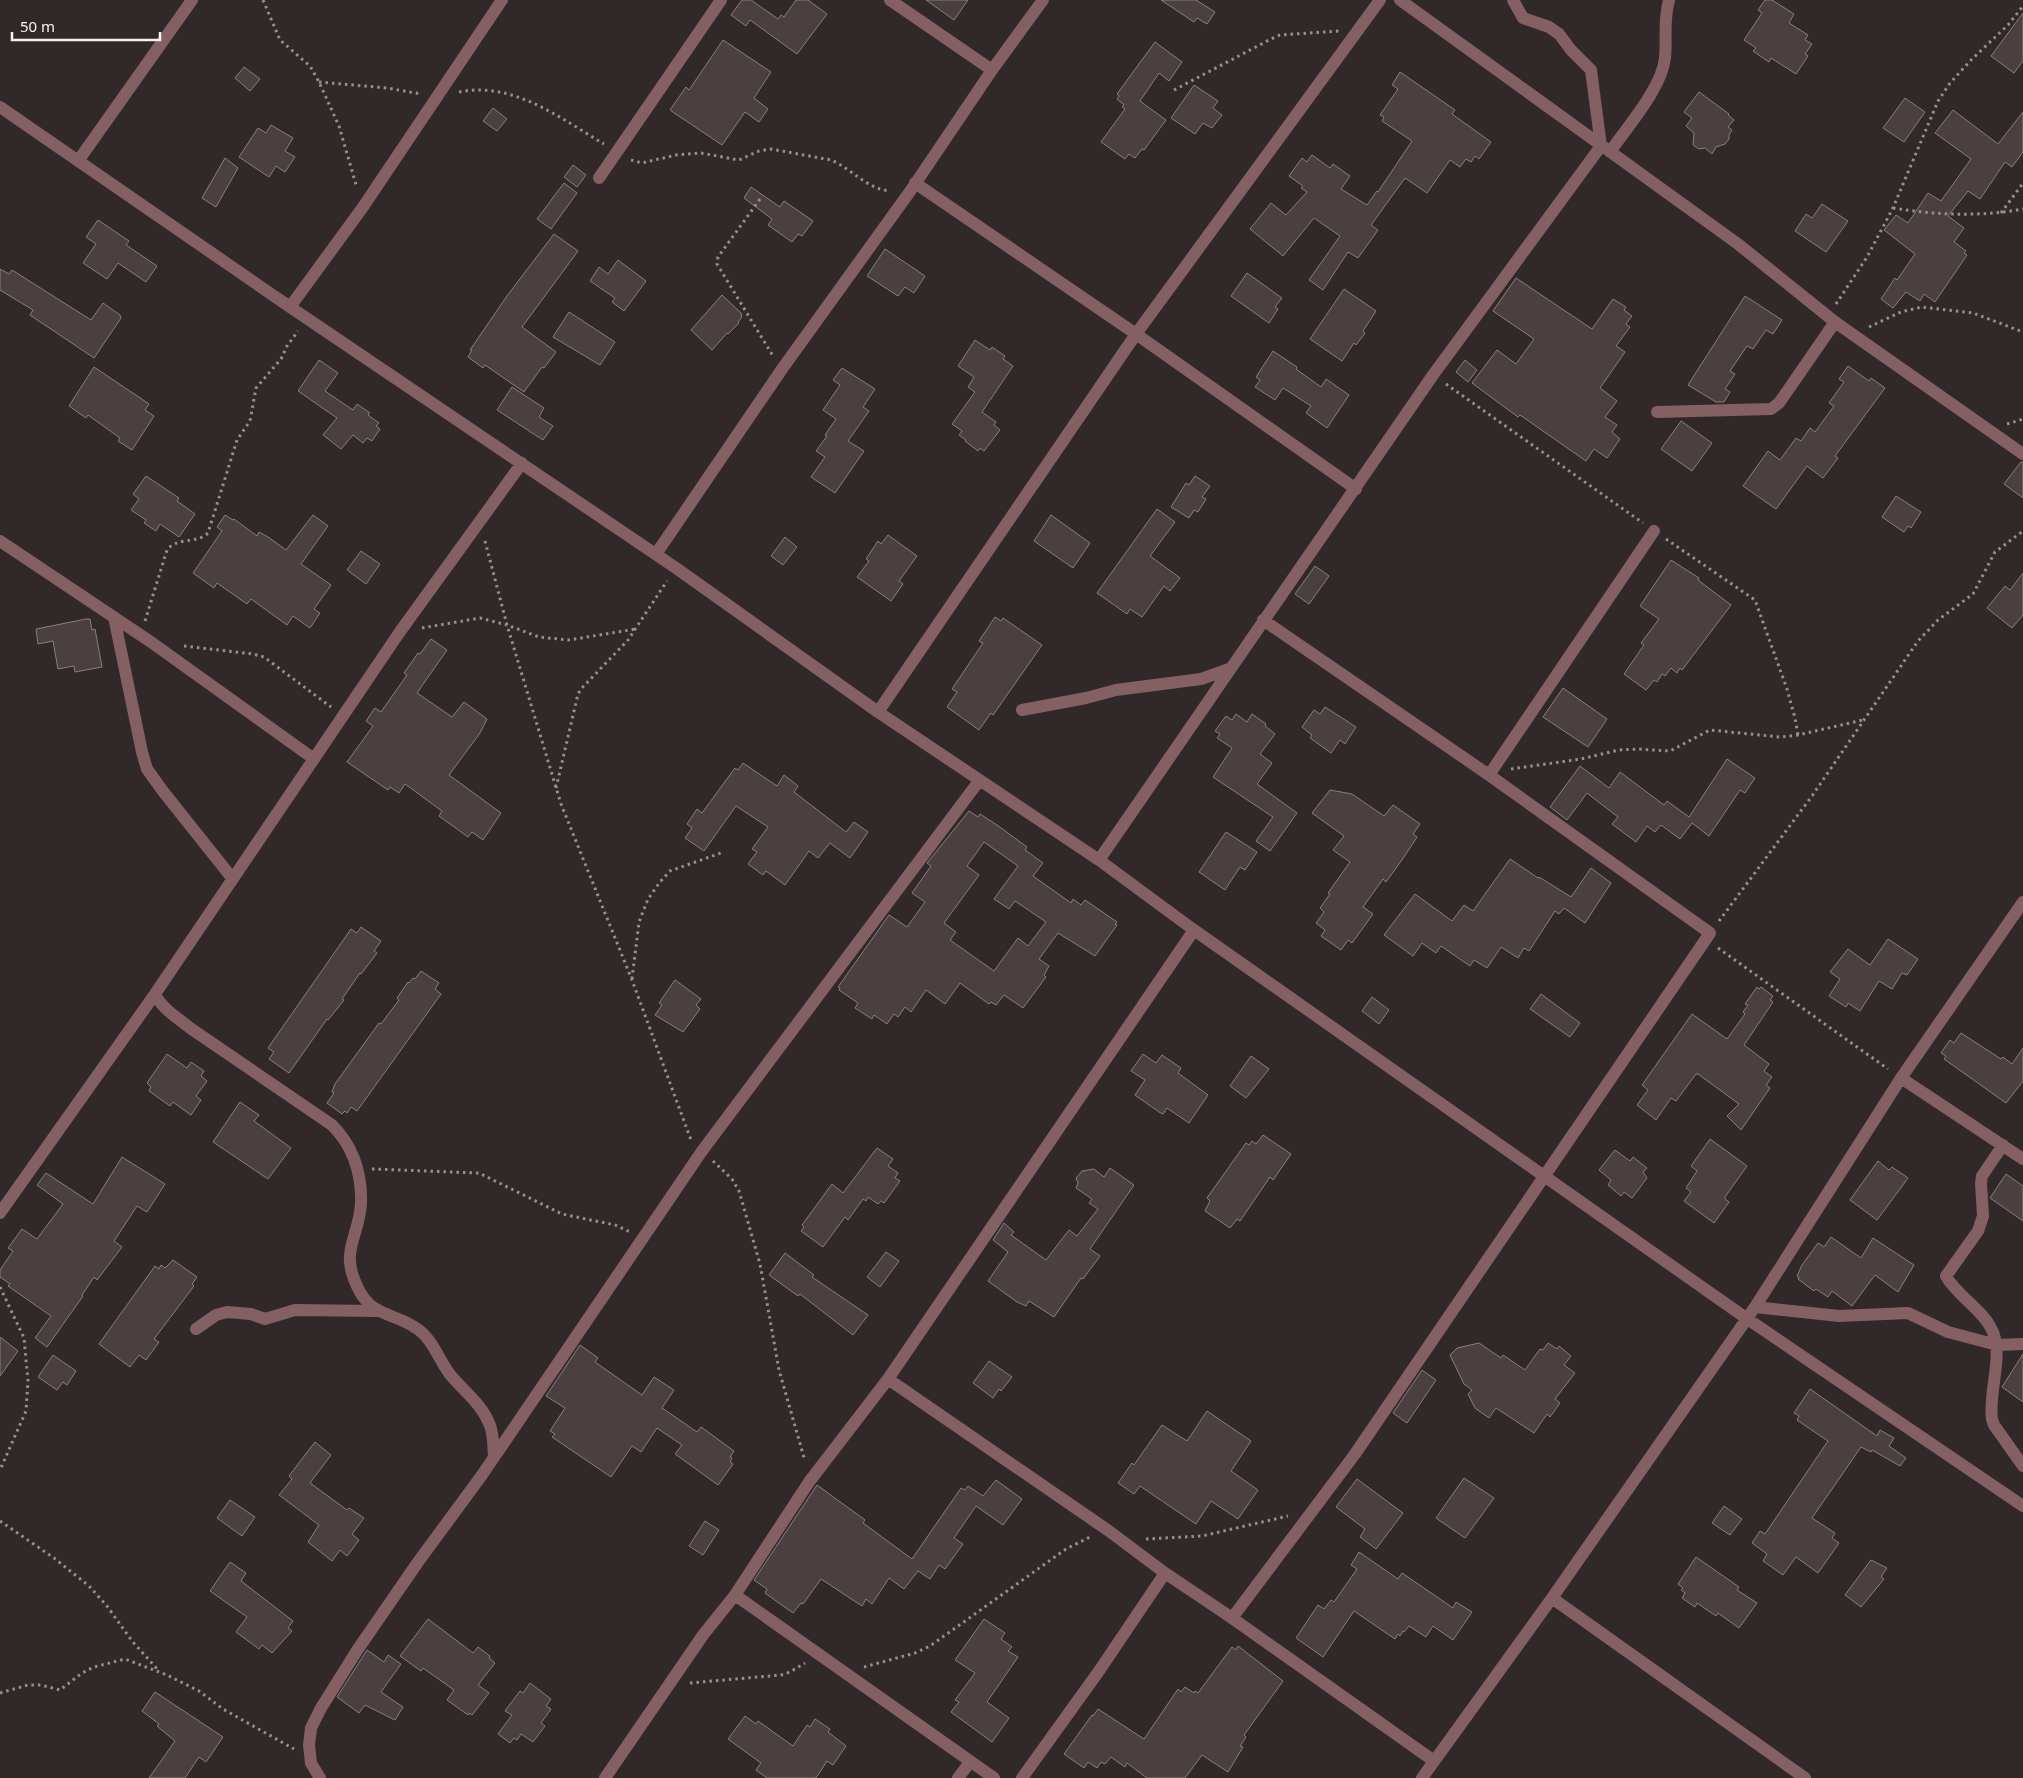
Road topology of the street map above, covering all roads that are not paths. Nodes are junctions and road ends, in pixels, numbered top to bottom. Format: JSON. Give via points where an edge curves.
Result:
{"nodes":[{"id":1,"x":192,"y":0,"type":"edge"},
{"id":2,"x":502,"y":0,"type":"edge"},
{"id":3,"x":721,"y":0,"type":"edge"},
{"id":4,"x":890,"y":0,"type":"edge"},
{"id":5,"x":1043,"y":0,"type":"edge"},
{"id":6,"x":1380,"y":0,"type":"edge"},
{"id":7,"x":1400,"y":0,"type":"edge"},
{"id":8,"x":1513,"y":0,"type":"edge"},
{"id":9,"x":1669,"y":0,"type":"edge"},
{"id":10,"x":992,"y":70,"type":"junction"},
{"id":11,"x":0,"y":107,"type":"edge"},
{"id":12,"x":1606,"y":149,"type":"junction"},
{"id":13,"x":78,"y":161,"type":"junction"},
{"id":14,"x":599,"y":178,"type":"dead end"},
{"id":15,"x":913,"y":187,"type":"junction"},
{"id":16,"x":290,"y":307,"type":"junction"},
{"id":17,"x":1831,"y":320,"type":"junction"},
{"id":18,"x":1136,"y":334,"type":"junction"},
{"id":19,"x":1657,"y":412,"type":"dead end"},
{"id":20,"x":2023,"y":454,"type":"edge"},
{"id":21,"x":522,"y":462,"type":"junction"},
{"id":22,"x":1356,"y":489,"type":"junction"},
{"id":23,"x":1654,"y":531,"type":"dead end"},
{"id":24,"x":0,"y":541,"type":"edge"},
{"id":25,"x":656,"y":554,"type":"junction"},
{"id":26,"x":114,"y":617,"type":"junction"},
{"id":27,"x":1263,"y":620,"type":"junction"},
{"id":28,"x":1230,"y":669,"type":"junction"},
{"id":29,"x":1022,"y":710,"type":"dead end"},
{"id":30,"x":878,"y":712,"type":"junction"},
{"id":31,"x":314,"y":759,"type":"junction"},
{"id":32,"x":1490,"y":774,"type":"junction"},
{"id":33,"x":979,"y":781,"type":"junction"},
{"id":34,"x":1099,"y":860,"type":"junction"},
{"id":35,"x":232,"y":878,"type":"junction"},
{"id":36,"x":2023,"y":902,"type":"edge"},
{"id":37,"x":1194,"y":930,"type":"junction"},
{"id":38,"x":155,"y":994,"type":"junction"},
{"id":39,"x":1901,"y":1078,"type":"junction"},
{"id":40,"x":2003,"y":1145,"type":"junction"},
{"id":41,"x":2023,"y":1159,"type":"edge"},
{"id":42,"x":1543,"y":1176,"type":"junction"},
{"id":43,"x":0,"y":1213,"type":"edge"},
{"id":44,"x":1754,"y":1308,"type":"junction"},
{"id":45,"x":376,"y":1310,"type":"junction"},
{"id":46,"x":1746,"y":1318,"type":"junction"},
{"id":47,"x":196,"y":1329,"type":"dead end"},
{"id":48,"x":2023,"y":1344,"type":"edge"},
{"id":49,"x":1997,"y":1345,"type":"junction"},
{"id":50,"x":888,"y":1379,"type":"junction"},
{"id":51,"x":494,"y":1457,"type":"junction"},
{"id":52,"x":2023,"y":1466,"type":"edge"},
{"id":53,"x":2023,"y":1506,"type":"edge"},
{"id":54,"x":1165,"y":1573,"type":"junction"},
{"id":55,"x":735,"y":1595,"type":"junction"},
{"id":56,"x":1552,"y":1598,"type":"junction"},
{"id":57,"x":1232,"y":1618,"type":"junction"},
{"id":58,"x":1434,"y":1761,"type":"junction"},
{"id":59,"x":970,"y":1762,"type":"junction"},
{"id":60,"x":320,"y":1778,"type":"edge"},
{"id":61,"x":605,"y":1778,"type":"edge"},
{"id":62,"x":958,"y":1778,"type":"edge"},
{"id":63,"x":994,"y":1778,"type":"edge"},
{"id":64,"x":1022,"y":1778,"type":"edge"},
{"id":65,"x":1422,"y":1778,"type":"edge"},
{"id":66,"x":1805,"y":1778,"type":"edge"}],
"edges":[{"from":1,"to":13,"type":"street"},
{"from":2,"to":16,"type":"street","via":[[363,207]]},
{"from":3,"to":14,"type":"street"},
{"from":4,"to":10,"type":"street"},
{"from":5,"to":10,"type":"street"},
{"from":6,"to":18,"type":"street"},
{"from":7,"to":12,"type":"street"},
{"from":8,"to":12,"type":"street","via":[[1523,18],[1559,34],[1591,70]]},
{"from":9,"to":12,"type":"street","via":[[1664,22],[1665,58],[1656,86]]},
{"from":10,"to":15,"type":"street"},
{"from":11,"to":13,"type":"street"},
{"from":12,"to":17,"type":"street","via":[[1738,244]]},
{"from":12,"to":22,"type":"street","via":[[1433,375]]},
{"from":13,"to":16,"type":"street"},
{"from":15,"to":18,"type":"street"},
{"from":15,"to":25,"type":"street","via":[[782,369]]},
{"from":16,"to":21,"type":"street"},
{"from":17,"to":19,"type":"street","via":[[1779,402],[1771,409]]},
{"from":17,"to":20,"type":"street"},
{"from":18,"to":22,"type":"street"},
{"from":18,"to":30,"type":"street"},
{"from":21,"to":25,"type":"street"},
{"from":21,"to":31,"type":"street","via":[[399,633]]},
{"from":22,"to":27,"type":"street"},
{"from":23,"to":32,"type":"street"},
{"from":24,"to":26,"type":"street"},
{"from":25,"to":30,"type":"street"},
{"from":26,"to":31,"type":"street"},
{"from":26,"to":35,"type":"street","via":[[147,769]]},
{"from":27,"to":28,"type":"street"},
{"from":27,"to":32,"type":"street"},
{"from":28,"to":29,"type":"street","via":[[1200,679],[1116,690]]},
{"from":28,"to":34,"type":"street"},
{"from":30,"to":33,"type":"street"},
{"from":31,"to":35,"type":"street"},
{"from":32,"to":42,"type":"street","via":[[1707,936]]},
{"from":33,"to":34,"type":"street"},
{"from":33,"to":51,"type":"street","via":[[702,1151]]},
{"from":34,"to":37,"type":"street"},
{"from":35,"to":38,"type":"street"},
{"from":36,"to":39,"type":"street"},
{"from":37,"to":42,"type":"street"},
{"from":37,"to":50,"type":"street"},
{"from":38,"to":43,"type":"street"},
{"from":38,"to":45,"type":"street","via":[[168,1011],[332,1125],[348,1144],[357,1169],[361,1204],[349,1251],[352,1277]]},
{"from":39,"to":40,"type":"street"},
{"from":39,"to":44,"type":"street"},
{"from":40,"to":41,"type":"street"},
{"from":40,"to":49,"type":"street","via":[[1982,1176],[1983,1216],[1978,1231],[1946,1276],[1988,1321]]},
{"from":42,"to":46,"type":"street"},
{"from":42,"to":57,"type":"street","via":[[1388,1405]]},
{"from":44,"to":46,"type":"street"},
{"from":44,"to":49,"type":"street","via":[[1839,1316],[1908,1313],[1941,1330]]},
{"from":45,"to":47,"type":"street","via":[[295,1310],[265,1318],[227,1312],[216,1315]]},
{"from":45,"to":51,"type":"street","via":[[411,1325],[428,1338],[450,1374],[483,1411],[490,1424]]},
{"from":46,"to":53,"type":"street"},
{"from":46,"to":56,"type":"street"},
{"from":48,"to":49,"type":"street"},
{"from":49,"to":52,"type":"street","via":[[1992,1419]]},
{"from":50,"to":54,"type":"street"},
{"from":50,"to":55,"type":"street","via":[[811,1479]]},
{"from":51,"to":60,"type":"street","via":[[418,1562],[321,1708],[311,1728],[309,1745],[311,1763]]},
{"from":54,"to":57,"type":"street"},
{"from":54,"to":64,"type":"street"},
{"from":55,"to":59,"type":"street"},
{"from":55,"to":61,"type":"street","via":[[703,1635]]},
{"from":56,"to":58,"type":"street"},
{"from":56,"to":66,"type":"street"},
{"from":57,"to":58,"type":"street"},
{"from":58,"to":65,"type":"street"},
{"from":59,"to":62,"type":"street"},
{"from":59,"to":63,"type":"street"}]}
